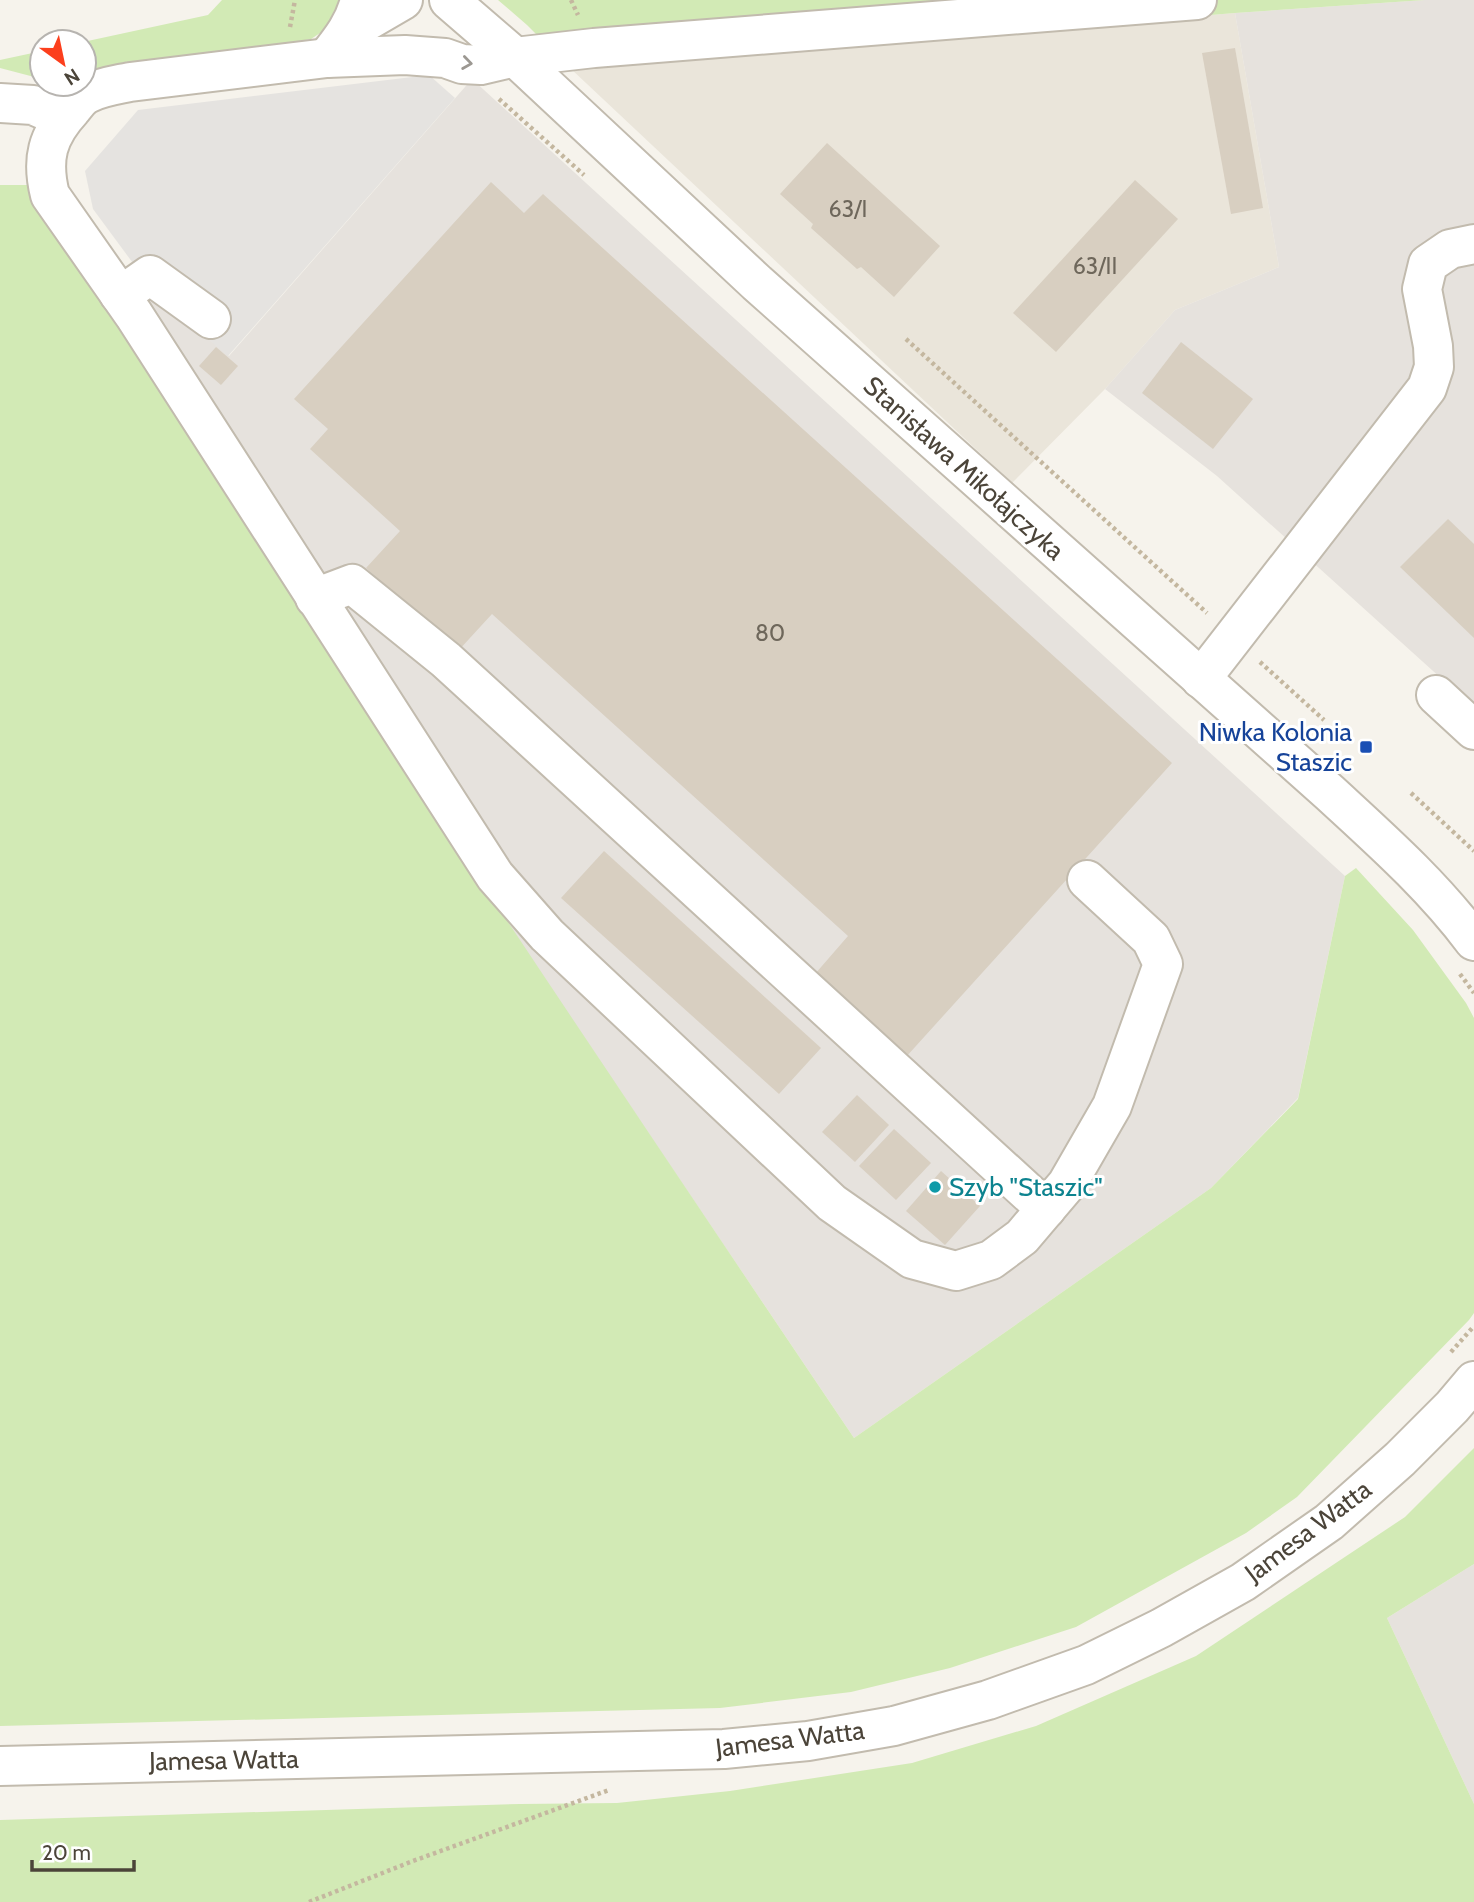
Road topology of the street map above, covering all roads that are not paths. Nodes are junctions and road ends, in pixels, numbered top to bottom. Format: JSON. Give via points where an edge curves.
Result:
{"nodes":[{"id":1,"x":403,"y":0,"type":"edge"},
{"id":2,"x":449,"y":0,"type":"edge"},
{"id":3,"x":1197,"y":0,"type":"edge"},
{"id":4,"x":345,"y":30,"type":"edge"},
{"id":5,"x":405,"y":55,"type":"junction"},
{"id":6,"x":515,"y":57,"type":"junction"},
{"id":7,"x":0,"y":103,"type":"edge"},
{"id":8,"x":63,"y":118,"type":"junction"},
{"id":9,"x":1474,"y":244,"type":"edge"},
{"id":10,"x":119,"y":294,"type":"junction"},
{"id":11,"x":211,"y":319,"type":"dead end"},
{"id":12,"x":315,"y":598,"type":"junction"},
{"id":13,"x":1201,"y":678,"type":"junction"},
{"id":14,"x":1436,"y":695,"type":"dead end"},
{"id":15,"x":1474,"y":730,"type":"edge"},
{"id":16,"x":1087,"y":880,"type":"dead end"},
{"id":17,"x":1463,"y":902,"type":"edge"},
{"id":18,"x":1474,"y":941,"type":"edge"},
{"id":19,"x":1046,"y":1209,"type":"junction"},
{"id":20,"x":1467,"y":1405,"type":"edge"},
{"id":21,"x":0,"y":1766,"type":"edge"}],
"edges":[{"from":1,"to":4,"type":"street"},
{"from":2,"to":5,"type":"street","via":[[435,24]]},
{"from":2,"to":6,"type":"street","name":"Stanisława Mikołajczyka"},
{"from":3,"to":6,"type":"street"},
{"from":4,"to":5,"type":"street"},
{"from":4,"to":8,"type":"street","via":[[107,87],[85,94]]},
{"from":5,"to":6,"type":"street","one_way":true,"via":[[481,65]]},
{"from":6,"to":13,"type":"street","name":"Stanisława Mikołajczyka","via":[[757,284]]},
{"from":7,"to":8,"type":"street","via":[[33,105]]},
{"from":8,"to":10,"type":"street","via":[[46,157],[50,195]]},
{"from":9,"to":13,"type":"street","via":[[1450,249],[1428,264],[1422,289],[1434,367],[1427,388]]},
{"from":10,"to":11,"type":"street","via":[[150,275]]},
{"from":10,"to":12,"type":"street"},
{"from":12,"to":19,"type":"street","via":[[352,584],[446,660]]},
{"from":12,"to":19,"type":"street","via":[[495,876],[547,935],[832,1203],[912,1259],[956,1271],[991,1260],[1022,1237]]},
{"from":13,"to":17,"type":"street","name":"Stanisława Mikołajczyka","via":[[1410,867]]},
{"from":14,"to":15,"type":"street"},
{"from":16,"to":19,"type":"street","via":[[1151,939],[1163,964],[1112,1106],[1067,1184]]},
{"from":17,"to":18,"type":"street","name":"Stanisława Mikołajczyka"},
{"from":20,"to":21,"type":"street","name":"Jamesa Watta","via":[[1329,1522],[1231,1588],[1161,1628],[1086,1665],[988,1700],[894,1726],[724,1749]]}]}
